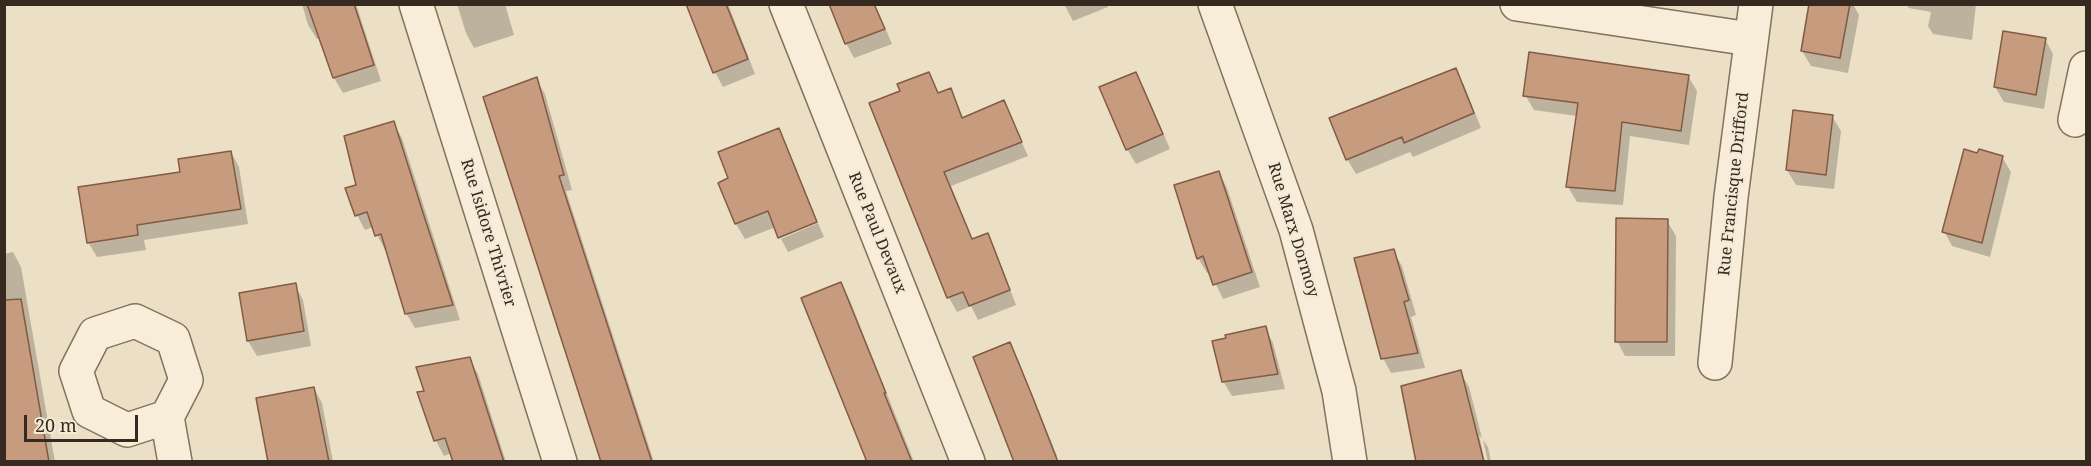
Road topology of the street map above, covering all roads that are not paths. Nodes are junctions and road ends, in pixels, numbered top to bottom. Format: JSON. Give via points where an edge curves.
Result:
{"nodes":[{"id":1,"x":417,"y":4,"type":"edge"},
{"id":2,"x":786,"y":4,"type":"edge"},
{"id":3,"x":1215,"y":4,"type":"edge"},
{"id":4,"x":1517,"y":4,"type":"edge"},
{"id":5,"x":1756,"y":4,"type":"edge"},
{"id":6,"x":1750,"y":39,"type":"junction"},
{"id":7,"x":2086,"y":68,"type":"edge"},
{"id":8,"x":2075,"y":120,"type":"dead end"},
{"id":9,"x":1715,"y":363,"type":"dead end"},
{"id":10,"x":167,"y":417,"type":"dead end"},
{"id":11,"x":175,"y":462,"type":"edge"},
{"id":12,"x":560,"y":462,"type":"edge"},
{"id":13,"x":968,"y":462,"type":"edge"},
{"id":14,"x":1350,"y":462,"type":"edge"}],
"edges":[{"from":1,"to":12,"type":"street","name":"Rue Isidore Thivrier"},
{"from":2,"to":13,"type":"street","name":"Rue Paul Devaux"},
{"from":3,"to":14,"type":"street","name":"Rue Marx Dormoy","via":[[1296,230],[1339,391]]},
{"from":4,"to":6,"type":"street"},
{"from":5,"to":6,"type":"street","name":"Rue Francisque Drifford"},
{"from":6,"to":9,"type":"street","name":"Rue Francisque Drifford"},
{"from":7,"to":8,"type":"street"},
{"from":10,"to":11,"type":"street"}]}
